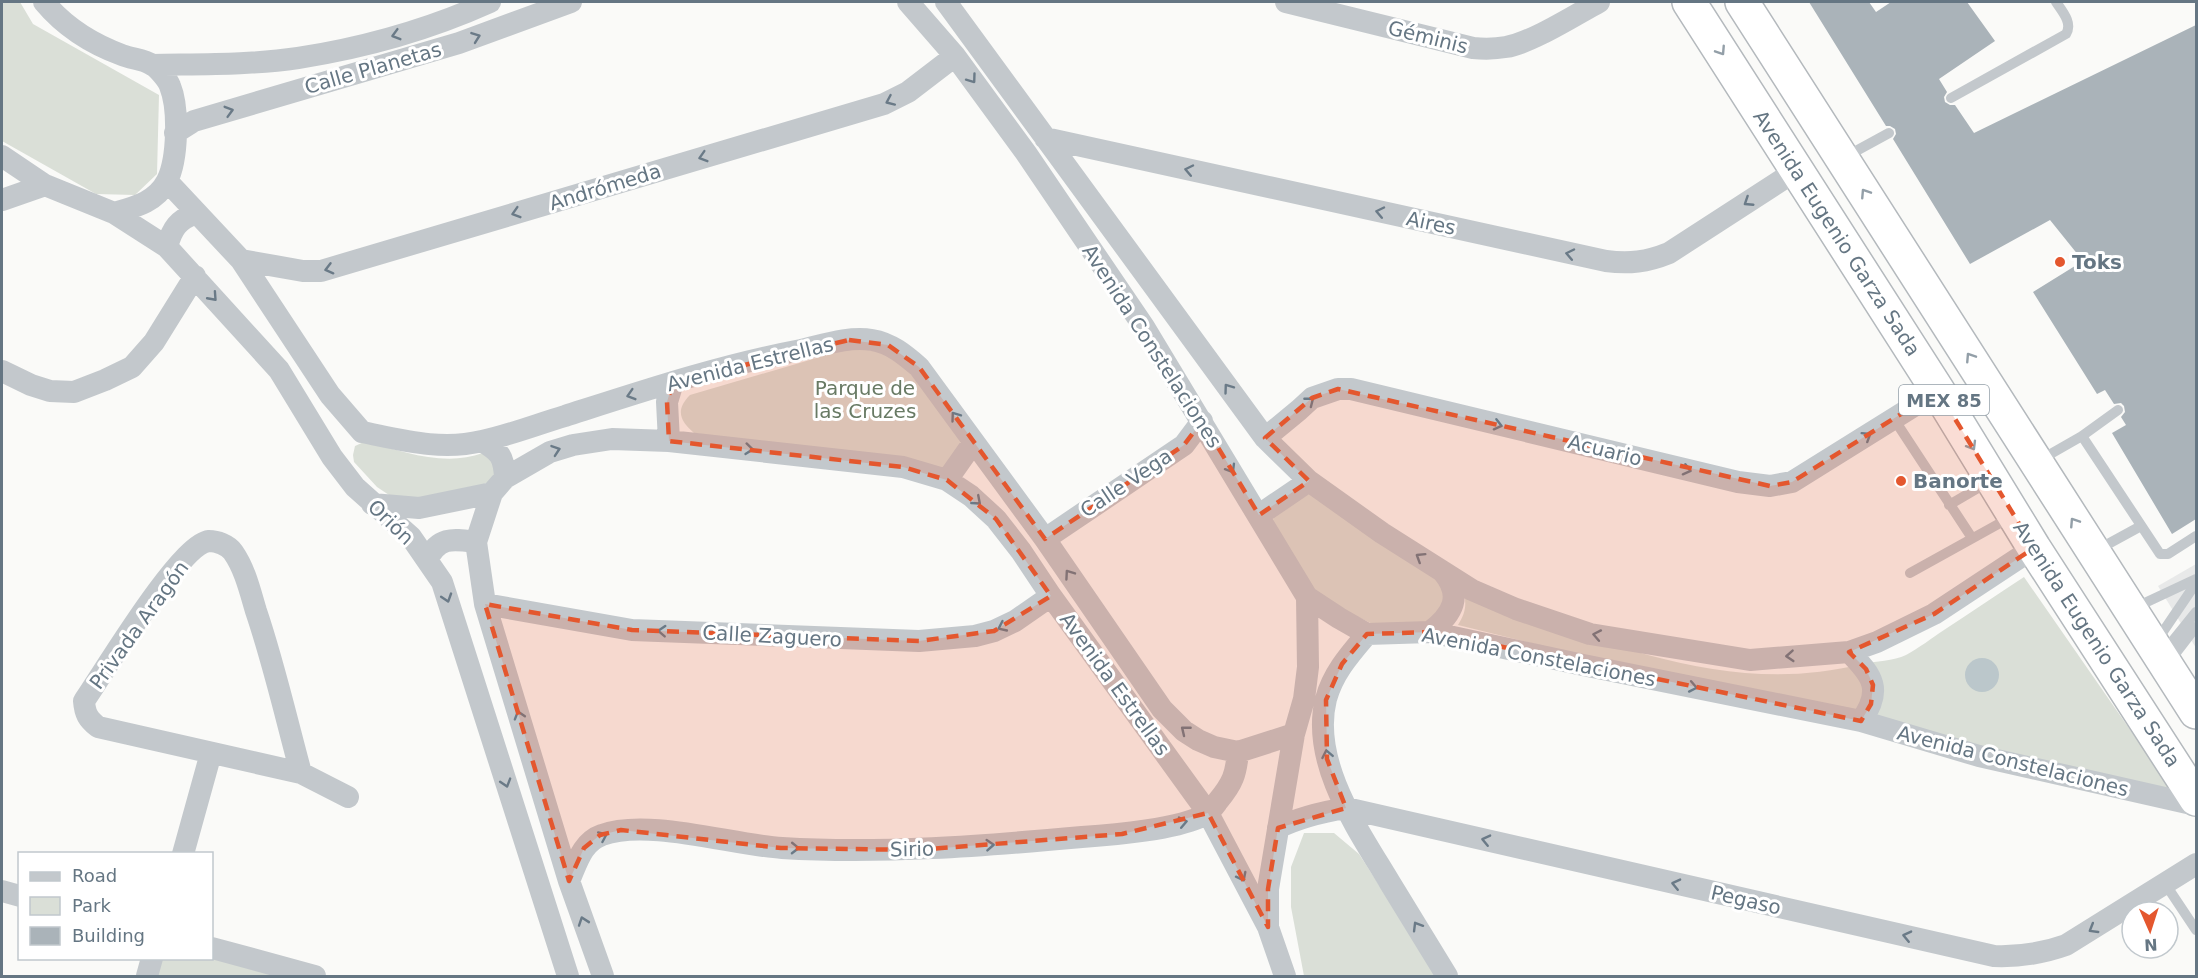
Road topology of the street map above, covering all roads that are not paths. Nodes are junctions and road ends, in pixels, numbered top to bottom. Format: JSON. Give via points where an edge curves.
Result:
{"nodes":[{"id":1,"x":44,"y":2,"type":"edge"},
{"id":2,"x":490,"y":2,"type":"edge"},
{"id":3,"x":571,"y":2,"type":"edge"},
{"id":4,"x":908,"y":2,"type":"edge"},
{"id":5,"x":946,"y":2,"type":"edge"},
{"id":6,"x":1286,"y":2,"type":"edge"},
{"id":7,"x":1599,"y":2,"type":"edge"},
{"id":8,"x":1689,"y":2,"type":"edge"},
{"id":9,"x":1742,"y":2,"type":"edge"},
{"id":10,"x":2056,"y":2,"type":"edge"},
{"id":11,"x":955,"y":56,"type":"junction"},
{"id":12,"x":152,"y":64,"type":"junction"},
{"id":13,"x":1951,"y":98,"type":"dead end"},
{"id":14,"x":175,"y":133,"type":"junction"},
{"id":15,"x":1889,"y":133,"type":"dead end"},
{"id":16,"x":1045,"y":138,"type":"junction"},
{"id":17,"x":2,"y":156,"type":"edge"},
{"id":18,"x":1842,"y":158,"type":"junction"},
{"id":19,"x":1797,"y":170,"type":"junction"},
{"id":20,"x":167,"y":181,"type":"junction"},
{"id":21,"x":45,"y":185,"type":"junction"},
{"id":22,"x":2,"y":200,"type":"edge"},
{"id":23,"x":114,"y":213,"type":"junction"},
{"id":24,"x":196,"y":213,"type":"junction"},
{"id":25,"x":167,"y":247,"type":"junction"},
{"id":26,"x":241,"y":260,"type":"junction"},
{"id":27,"x":195,"y":276,"type":"junction"},
{"id":28,"x":2,"y":371,"type":"edge"},
{"id":29,"x":673,"y":382,"type":"junction"},
{"id":30,"x":1938,"y":391,"type":"junction"},
{"id":31,"x":2118,"y":410,"type":"dead end"},
{"id":32,"x":1894,"y":419,"type":"junction"},
{"id":33,"x":1202,"y":421,"type":"junction"},
{"id":34,"x":362,"y":432,"type":"junction"},
{"id":35,"x":2082,"y":436,"type":"junction"},
{"id":36,"x":1264,"y":438,"type":"junction"},
{"id":37,"x":482,"y":441,"type":"junction"},
{"id":38,"x":669,"y":441,"type":"junction"},
{"id":39,"x":974,"y":443,"type":"junction"},
{"id":40,"x":332,"y":457,"type":"junction"},
{"id":41,"x":2037,"y":462,"type":"junction"},
{"id":42,"x":1992,"y":479,"type":"junction"},
{"id":43,"x":946,"y":480,"type":"junction"},
{"id":44,"x":1309,"y":481,"type":"junction"},
{"id":45,"x":499,"y":486,"type":"junction"},
{"id":46,"x":372,"y":504,"type":"junction"},
{"id":47,"x":1948,"y":505,"type":"junction"},
{"id":48,"x":1259,"y":515,"type":"junction"},
{"id":49,"x":2014,"y":515,"type":"junction"},
{"id":50,"x":2141,"y":526,"type":"junction"},
{"id":51,"x":2196,"y":536,"type":"edge"},
{"id":52,"x":1972,"y":538,"type":"junction"},
{"id":53,"x":1045,"y":539,"type":"junction"},
{"id":54,"x":476,"y":542,"type":"junction"},
{"id":55,"x":2034,"y":548,"type":"junction"},
{"id":56,"x":2094,"y":552,"type":"junction"},
{"id":57,"x":427,"y":560,"type":"junction"},
{"id":58,"x":1443,"y":572,"type":"junction"},
{"id":59,"x":1910,"y":573,"type":"dead end"},
{"id":60,"x":2196,"y":581,"type":"edge"},
{"id":61,"x":1051,"y":596,"type":"junction"},
{"id":62,"x":1307,"y":597,"type":"junction"},
{"id":63,"x":484,"y":604,"type":"junction"},
{"id":64,"x":2131,"y":610,"type":"junction"},
{"id":65,"x":2196,"y":612,"type":"edge"},
{"id":66,"x":2193,"y":629,"type":"edge"},
{"id":67,"x":1430,"y":632,"type":"junction"},
{"id":68,"x":1367,"y":634,"type":"junction"},
{"id":69,"x":1848,"y":652,"type":"junction"},
{"id":70,"x":2161,"y":655,"type":"junction"},
{"id":71,"x":2196,"y":712,"type":"edge"},
{"id":72,"x":1861,"y":721,"type":"junction"},
{"id":73,"x":1294,"y":734,"type":"junction"},
{"id":74,"x":1238,"y":752,"type":"junction"},
{"id":75,"x":211,"y":753,"type":"junction"},
{"id":76,"x":301,"y":772,"type":"junction"},
{"id":77,"x":348,"y":797,"type":"dead end"},
{"id":78,"x":2196,"y":799,"type":"edge"},
{"id":79,"x":2196,"y":805,"type":"edge"},
{"id":80,"x":1346,"y":808,"type":"junction"},
{"id":81,"x":1208,"y":813,"type":"junction"},
{"id":82,"x":1278,"y":828,"type":"junction"},
{"id":83,"x":184,"y":852,"type":"edge"},
{"id":84,"x":2196,"y":864,"type":"edge"},
{"id":85,"x":569,"y":881,"type":"junction"},
{"id":86,"x":2166,"y":885,"type":"junction"},
{"id":87,"x":2,"y":891,"type":"edge"},
{"id":88,"x":18,"y":895,"type":"edge"},
{"id":89,"x":1268,"y":927,"type":"junction"},
{"id":90,"x":2196,"y":930,"type":"edge"},
{"id":91,"x":213,"y":948,"type":"edge"},
{"id":92,"x":151,"y":960,"type":"edge"},
{"id":93,"x":147,"y":976,"type":"edge"},
{"id":94,"x":315,"y":976,"type":"edge"},
{"id":95,"x":568,"y":976,"type":"edge"},
{"id":96,"x":603,"y":976,"type":"edge"},
{"id":97,"x":1285,"y":976,"type":"edge"},
{"id":98,"x":1447,"y":976,"type":"edge"}],
"edges":[{"from":1,"to":12,"type":"street","name":"Calle Planetas","via":[[56,16],[95,44]]},
{"from":2,"to":12,"type":"street","name":"Calle Planetas","one_way":true,"via":[[452,19],[298,58],[235,64]]},
{"from":14,"to":3,"type":"street","name":"Calle Planetas","one_way":true,"via":[[194,121],[459,43]]},
{"from":4,"to":11,"type":"street","name":"Avenida Constelaciones"},
{"from":5,"to":16,"type":"street","name":"Avenida Constelaciones"},
{"from":6,"to":7,"type":"street","name":"Géminis","via":[[1488,49],[1521,43]]},
{"from":8,"to":19,"type":"highway","name":"Avenida Eugenio Garza Sada","number":"MEX 85","one_way":true},
{"from":9,"to":18,"type":"highway","number":"MEX 85"},
{"from":10,"to":13,"type":"lane","via":[[2068,22],[2066,34]]},
{"from":11,"to":26,"type":"street","name":"Andrómeda","one_way":true,"via":[[908,92],[884,104],[321,271]]},
{"from":11,"to":33,"type":"street","name":"Avenida Constelaciones","one_way":true,"via":[[1144,327]]},
{"from":12,"to":14,"type":"street","via":[[170,84]]},
{"from":14,"to":20,"type":"street"},
{"from":15,"to":18,"type":"lane"},
{"from":19,"to":16,"type":"street","name":"Aires","one_way":true,"via":[[1668,253],[1622,263]]},
{"from":36,"to":16,"type":"street","name":"Avenida Constelaciones","one_way":true},
{"from":17,"to":21,"type":"street","name":"Orión"},
{"from":41,"to":18,"type":"highway","number":"MEX 85","one_way":true},
{"from":19,"to":30,"type":"highway","name":"Avenida Eugenio Garza Sada","number":"MEX 85"},
{"from":20,"to":23,"type":"street","via":[[146,203]]},
{"from":20,"to":24,"type":"street"},
{"from":21,"to":22,"type":"street"},
{"from":21,"to":23,"type":"street","name":"Orión"},
{"from":23,"to":25,"type":"street","name":"Orión"},
{"from":24,"to":25,"type":"street","via":[[176,224]]},
{"from":24,"to":26,"type":"street"},
{"from":25,"to":27,"type":"street","name":"Orión"},
{"from":26,"to":34,"type":"street","via":[[330,395]]},
{"from":27,"to":28,"type":"street","via":[[154,342],[132,367],[74,392],[31,386]]},
{"from":27,"to":40,"type":"street","name":"Orión","one_way":true,"via":[[279,370]]},
{"from":29,"to":37,"type":"street","name":"Avenida Estrellas","one_way":true},
{"from":29,"to":38,"type":"street","via":[[667,402]]},
{"from":39,"to":29,"type":"street","name":"Avenida Estrellas","one_way":true,"via":[[919,367],[904,354],[872,340],[849,340],[764,357]]},
{"from":30,"to":32,"type":"street","name":"Acuario"},
{"from":30,"to":42,"type":"highway","name":"Avenida Eugenio Garza Sada","number":"MEX 85","one_way":true},
{"from":31,"to":35,"type":"lane"},
{"from":36,"to":32,"type":"street","name":"Acuario","one_way":true,"via":[[1312,398],[1351,389],[1738,482],[1770,486],[1792,482]]},
{"from":32,"to":47,"type":"lane"},
{"from":33,"to":48,"type":"street","name":"Avenida Constelaciones","one_way":true},
{"from":33,"to":53,"type":"street","name":"Calle Vega","via":[[1184,445]]},
{"from":34,"to":37,"type":"street","name":"Avenida Estrellas","via":[[420,444],[448,446]]},
{"from":34,"to":40,"type":"street"},
{"from":35,"to":41,"type":"lane"},
{"from":35,"to":50,"type":"lane"},
{"from":36,"to":44,"type":"street","name":"Avenida Constelaciones"},
{"from":37,"to":45,"type":"street","via":[[495,449],[505,464]]},
{"from":38,"to":43,"type":"street","name":"Avenida Estrellas","one_way":true,"via":[[903,467]]},
{"from":45,"to":38,"type":"street","name":"Avenida Estrellas","one_way":true,"via":[[550,452],[573,445],[612,439]]},
{"from":39,"to":43,"type":"street"},
{"from":39,"to":53,"type":"street","name":"Avenida Estrellas"},
{"from":40,"to":46,"type":"street","name":"Orión"},
{"from":56,"to":41,"type":"highway","number":"MEX 85","one_way":true},
{"from":42,"to":47,"type":"lane"},
{"from":42,"to":49,"type":"highway","name":"Avenida Eugenio Garza Sada","number":"MEX 85"},
{"from":43,"to":61,"type":"street","name":"Avenida Estrellas","one_way":true,"via":[[996,519]]},
{"from":44,"to":48,"type":"street"},
{"from":58,"to":44,"type":"street","name":"Avenida Constelaciones","one_way":true},
{"from":45,"to":46,"type":"street","name":"Avenida Estrellas","via":[[419,508]]},
{"from":45,"to":54,"type":"street"},
{"from":46,"to":57,"type":"street","name":"Orión","via":[[411,537]]},
{"from":47,"to":52,"type":"lane"},
{"from":48,"to":62,"type":"street","name":"Avenida Constelaciones"},
{"from":49,"to":52,"type":"lane"},
{"from":49,"to":55,"type":"highway","name":"Avenida Eugenio Garza Sada","number":"MEX 85"},
{"from":50,"to":51,"type":"lane","via":[[2163,555]]},
{"from":50,"to":56,"type":"lane"},
{"from":52,"to":59,"type":"lane"},
{"from":74,"to":53,"type":"street","name":"Avenida Estrellas","one_way":true,"via":[[1198,740],[1162,709]]},
{"from":54,"to":57,"type":"street","via":[[448,540],[438,544]]},
{"from":54,"to":63,"type":"street"},
{"from":55,"to":69,"type":"street","name":"Avenida Constelaciones","via":[[1934,614]]},
{"from":55,"to":78,"type":"highway","name":"Avenida Eugenio Garza Sada","number":"MEX 85"},
{"from":56,"to":64,"type":"highway","number":"MEX 85"},
{"from":57,"to":95,"type":"street","name":"Orión","one_way":true,"via":[[442,582]]},
{"from":58,"to":67,"type":"street","via":[[1452,582],[1450,612]]},
{"from":69,"to":58,"type":"street","name":"Avenida Constelaciones","one_way":true,"via":[[1750,660],[1590,634],[1516,609]]},
{"from":60,"to":64,"type":"lane"},
{"from":60,"to":70,"type":"lane"},
{"from":61,"to":63,"type":"street","name":"Calle Zaguero","one_way":true,"via":[[994,631],[919,641],[632,630]]},
{"from":61,"to":81,"type":"street","name":"Avenida Estrellas"},
{"from":62,"to":68,"type":"street","name":"Avenida Constelaciones"},
{"from":62,"to":73,"type":"street","name":"Avenida Estrellas","via":[[1308,667]]},
{"from":85,"to":63,"type":"street","one_way":true},
{"from":64,"to":70,"type":"highway","number":"MEX 85"},
{"from":65,"to":66,"type":"lane"},
{"from":66,"to":70,"type":"lane"},
{"from":67,"to":68,"type":"street","name":"Avenida Constelaciones"},
{"from":67,"to":72,"type":"street","name":"Avenida Constelaciones","one_way":true},
{"from":80,"to":68,"type":"street","one_way":true,"via":[[1327,759],[1323,725],[1326,700],[1342,664]]},
{"from":69,"to":72,"type":"street","via":[[1866,669],[1873,685],[1871,704]]},
{"from":70,"to":71,"type":"highway","number":"MEX 85"},
{"from":72,"to":79,"type":"street","name":"Avenida Constelaciones","via":[[1979,756]]},
{"from":73,"to":74,"type":"street"},
{"from":73,"to":82,"type":"street","name":"Avenida Estrellas"},
{"from":74,"to":81,"type":"street","via":[[1232,782]]},
{"from":75,"to":76,"type":"street","name":"Privada Aragón"},
{"from":75,"to":76,"type":"street","name":"Privada Aragón","via":[[98,727],[88,719],[84,701],[160,588],[197,546],[208,541],[231,550],[242,568],[270,653]]},
{"from":75,"to":83,"type":"street"},
{"from":76,"to":77,"type":"street","name":"Privada Aragón"},
{"from":80,"to":82,"type":"street","name":"Pegaso","via":[[1296,819]]},
{"from":86,"to":80,"type":"street","name":"Pegaso","one_way":true,"via":[[2066,945],[2020,957],[1994,956]]},
{"from":98,"to":80,"type":"street","one_way":true},
{"from":85,"to":81,"type":"street","name":"Sirio","one_way":true,"via":[[584,848],[600,836],[621,830],[658,831],[781,848],[918,850],[1122,834]]},
{"from":81,"to":89,"type":"street","name":"Avenida Estrellas","one_way":true},
{"from":82,"to":89,"type":"street","name":"Avenida Estrellas","via":[[1268,889]]},
{"from":84,"to":86,"type":"street","name":"Pegaso"},
{"from":96,"to":85,"type":"street","one_way":true},
{"from":86,"to":90,"type":"lane"},
{"from":87,"to":88,"type":"street"},
{"from":89,"to":97,"type":"street","name":"Avenida Estrellas"},
{"from":91,"to":94,"type":"street"},
{"from":92,"to":93,"type":"street"}]}
